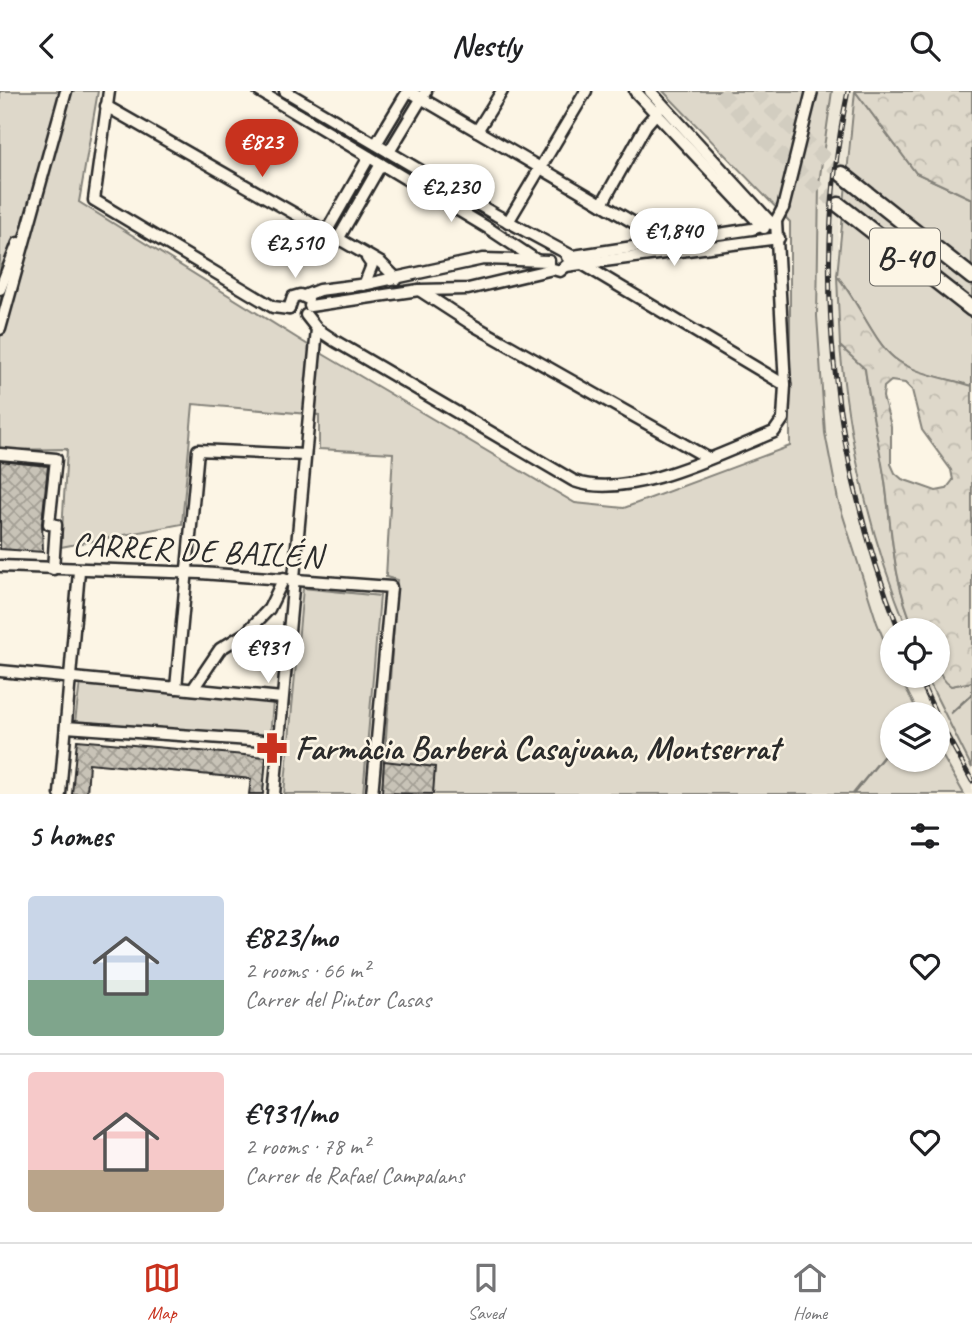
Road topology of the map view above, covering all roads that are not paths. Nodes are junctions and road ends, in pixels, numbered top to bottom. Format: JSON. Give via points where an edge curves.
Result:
{"nodes":[{"id":1,"x":66,"y":91,"type":"edge"},
{"id":2,"x":108,"y":91,"type":"edge"},
{"id":3,"x":259,"y":91,"type":"edge"},
{"id":4,"x":285,"y":91,"type":"edge"},
{"id":5,"x":408,"y":91,"type":"edge"},
{"id":6,"x":502,"y":91,"type":"edge"},
{"id":7,"x":586,"y":91,"type":"edge"},
{"id":8,"x":635,"y":91,"type":"edge"},
{"id":9,"x":650,"y":91,"type":"edge"},
{"id":10,"x":812,"y":91,"type":"edge"},
{"id":11,"x":423,"y":95,"type":"edge"},
{"id":12,"x":106,"y":106,"type":"junction"},
{"id":13,"x":660,"y":109,"type":"junction"},
{"id":14,"x":477,"y":131,"type":"junction"},
{"id":15,"x":376,"y":144,"type":"junction"},
{"id":16,"x":389,"y":152,"type":"junction"},
{"id":17,"x":369,"y":157,"type":"junction"},
{"id":18,"x":381,"y":164,"type":"junction"},
{"id":19,"x":540,"y":168,"type":"junction"},
{"id":20,"x":842,"y":174,"type":"tunnel mouth"},
{"id":21,"x":36,"y":197,"type":"junction"},
{"id":22,"x":602,"y":204,"type":"junction"},
{"id":23,"x":839,"y":205,"type":"tunnel mouth"},
{"id":24,"x":508,"y":222,"type":"junction"},
{"id":25,"x":770,"y":224,"type":"junction"},
{"id":26,"x":325,"y":234,"type":"junction"},
{"id":27,"x":337,"y":241,"type":"junction"},
{"id":28,"x":665,"y":241,"type":"junction"},
{"id":29,"x":776,"y":241,"type":"junction"},
{"id":30,"x":522,"y":249,"type":"junction"},
{"id":31,"x":367,"y":258,"type":"junction"},
{"id":32,"x":483,"y":259,"type":"junction"},
{"id":33,"x":559,"y":259,"type":"junction"},
{"id":34,"x":536,"y":260,"type":"junction"},
{"id":35,"x":584,"y":265,"type":"junction"},
{"id":36,"x":972,"y":277,"type":"edge"},
{"id":37,"x":397,"y":279,"type":"junction"},
{"id":38,"x":364,"y":285,"type":"junction"},
{"id":39,"x":0,"y":289,"type":"edge"},
{"id":40,"x":419,"y":290,"type":"junction"},
{"id":41,"x":304,"y":296,"type":"junction"},
{"id":42,"x":289,"y":309,"type":"junction"},
{"id":43,"x":972,"y":309,"type":"edge"},
{"id":44,"x":308,"y":310,"type":"junction"},
{"id":45,"x":0,"y":329,"type":"edge"},
{"id":46,"x":317,"y":329,"type":"junction"},
{"id":47,"x":785,"y":386,"type":"junction"},
{"id":48,"x":0,"y":454,"type":"edge"},
{"id":49,"x":305,"y":455,"type":"junction"},
{"id":50,"x":708,"y":458,"type":"junction"},
{"id":51,"x":0,"y":566,"type":"edge"},
{"id":52,"x":53,"y":569,"type":"junction"},
{"id":53,"x":79,"y":571,"type":"junction"},
{"id":54,"x":187,"y":573,"type":"junction"},
{"id":55,"x":289,"y":578,"type":"junction"},
{"id":56,"x":0,"y":671,"type":"edge"},
{"id":57,"x":70,"y":675,"type":"junction"},
{"id":58,"x":176,"y":688,"type":"junction"},
{"id":59,"x":193,"y":689,"type":"junction"},
{"id":60,"x":282,"y":698,"type":"junction"},
{"id":61,"x":66,"y":727,"type":"junction"},
{"id":62,"x":278,"y":741,"type":"junction"},
{"id":63,"x":60,"y":794,"type":"edge"},
{"id":64,"x":274,"y":794,"type":"edge"},
{"id":65,"x":372,"y":794,"type":"edge"}],
"edges":[{"from":1,"to":21,"type":"street"},
{"from":2,"to":12,"type":"street"},
{"from":3,"to":17,"type":"street"},
{"from":4,"to":15,"type":"street"},
{"from":5,"to":11,"type":"street"},
{"from":5,"to":15,"type":"street"},
{"from":6,"to":14,"type":"street"},
{"from":7,"to":19,"type":"street"},
{"from":8,"to":13,"type":"street"},
{"from":9,"to":13,"type":"street"},
{"from":10,"to":25,"type":"street","bridge":true,"via":[[783,208]]},
{"from":11,"to":14,"type":"street"},
{"from":11,"to":16,"type":"street"},
{"from":12,"to":26,"type":"street"},
{"from":12,"to":42,"type":"street","via":[[94,200],[273,307]]},
{"from":13,"to":22,"type":"street"},
{"from":13,"to":25,"type":"street"},
{"from":14,"to":19,"type":"street"},
{"from":15,"to":16,"type":"street"},
{"from":16,"to":24,"type":"street"},
{"from":17,"to":18,"type":"street"},
{"from":17,"to":26,"type":"street"},
{"from":18,"to":27,"type":"street"},
{"from":18,"to":30,"type":"street"},
{"from":19,"to":22,"type":"street"},
{"from":19,"to":24,"type":"street"},
{"from":20,"to":36,"type":"highway","number":"B-40"},
{"from":21,"to":39,"type":"street"},
{"from":21,"to":45,"type":"street"},
{"from":22,"to":28,"type":"street"},
{"from":23,"to":43,"type":"highway","number":"B-40"},
{"from":24,"to":33,"type":"street"},
{"from":25,"to":28,"type":"street"},
{"from":25,"to":29,"type":"street"},
{"from":26,"to":27,"type":"street"},
{"from":27,"to":31,"type":"street"},
{"from":28,"to":33,"type":"street"},
{"from":29,"to":35,"type":"street"},
{"from":29,"to":47,"type":"street"},
{"from":30,"to":32,"type":"street"},
{"from":30,"to":34,"type":"street"},
{"from":31,"to":37,"type":"street"},
{"from":31,"to":38,"type":"street","via":[[372,265]]},
{"from":32,"to":34,"type":"street"},
{"from":32,"to":37,"type":"street"},
{"from":33,"to":34,"type":"street"},
{"from":33,"to":35,"type":"street"},
{"from":33,"to":40,"type":"street","via":[[468,289]]},
{"from":35,"to":47,"type":"street"},
{"from":37,"to":38,"type":"street"},
{"from":38,"to":41,"type":"street"},
{"from":40,"to":44,"type":"street"},
{"from":40,"to":50,"type":"street"},
{"from":41,"to":42,"type":"street","via":[[293,297]]},
{"from":41,"to":44,"type":"street"},
{"from":42,"to":44,"type":"street","via":[[295,316]]},
{"from":44,"to":46,"type":"street"},
{"from":46,"to":49,"type":"street"},
{"from":46,"to":50,"type":"street","via":[[574,481],[611,487],[639,484]]},
{"from":47,"to":50,"type":"street","via":[[778,429]]},
{"from":48,"to":52,"type":"street","via":[[56,459],[49,524],[56,525]]},
{"from":49,"to":54,"type":"street","via":[[198,450]]},
{"from":49,"to":55,"type":"street"},
{"from":51,"to":52,"type":"street","name":"CARRER DE BAILÉN"},
{"from":52,"to":53,"type":"street","name":"CARRER DE BAILÉN"},
{"from":53,"to":54,"type":"street","name":"CARRER DE BAILÉN"},
{"from":53,"to":57,"type":"street"},
{"from":54,"to":55,"type":"street","name":"CARRER DE BAILÉN"},
{"from":54,"to":58,"type":"street"},
{"from":55,"to":59,"type":"street","via":[[246,633],[220,649]]},
{"from":55,"to":60,"type":"street"},
{"from":55,"to":65,"type":"street","name":"CARRER DE BAILÉN","via":[[391,587]]},
{"from":56,"to":57,"type":"street"},
{"from":57,"to":58,"type":"street"},
{"from":57,"to":61,"type":"street"},
{"from":58,"to":59,"type":"street"},
{"from":59,"to":60,"type":"street"},
{"from":60,"to":62,"type":"street"},
{"from":61,"to":62,"type":"street"},
{"from":61,"to":63,"type":"street"},
{"from":62,"to":64,"type":"street"}]}
